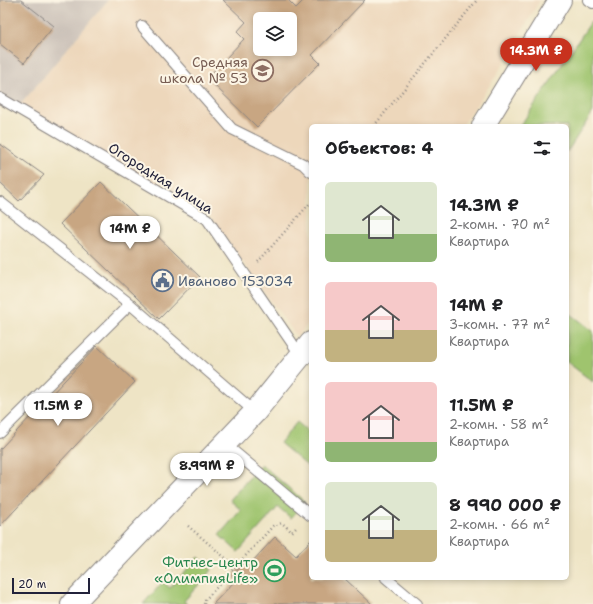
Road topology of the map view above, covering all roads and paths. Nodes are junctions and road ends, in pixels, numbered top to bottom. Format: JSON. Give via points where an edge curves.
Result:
{"nodes":[{"id":1,"x":478,"y":0,"type":"edge"},
{"id":2,"x":560,"y":0,"type":"edge"},
{"id":3,"x":588,"y":0,"type":"edge"},
{"id":4,"x":593,"y":3,"type":"edge"},
{"id":5,"x":142,"y":26,"type":"dead end"},
{"id":6,"x":0,"y":98,"type":"edge"},
{"id":7,"x":376,"y":124,"type":"edge"},
{"id":8,"x":484,"y":124,"type":"edge"},
{"id":9,"x":309,"y":170,"type":"edge"},
{"id":10,"x":0,"y":202,"type":"edge"},
{"id":11,"x":309,"y":204,"type":"edge"},
{"id":12,"x":246,"y":276,"type":"junction"},
{"id":13,"x":130,"y":304,"type":"junction"},
{"id":14,"x":306,"y":350,"type":"edge"},
{"id":15,"x":255,"y":412,"type":"junction"},
{"id":16,"x":0,"y":433,"type":"edge"},
{"id":17,"x":225,"y":444,"type":"junction"},
{"id":18,"x":309,"y":514,"type":"edge"},
{"id":19,"x":309,"y":516,"type":"edge"},
{"id":20,"x":188,"y":526,"type":"dead end"},
{"id":21,"x":236,"y":567,"type":"junction"},
{"id":22,"x":388,"y":580,"type":"edge"},
{"id":23,"x":72,"y":604,"type":"edge"},
{"id":24,"x":204,"y":604,"type":"edge"},
{"id":25,"x":417,"y":604,"type":"edge"}],
"edges":[{"from":1,"to":7,"type":"path"},
{"from":2,"to":8,"type":"main road"},
{"from":3,"to":4,"type":"lane"},
{"from":5,"to":9,"type":"lane","via":[[232,129],[303,164]]},
{"from":6,"to":12,"type":"lane","name":"Огородная улица","via":[[207,219]]},
{"from":10,"to":13,"type":"lane"},
{"from":11,"to":12,"type":"path"},
{"from":12,"to":14,"type":"lane","name":"Огородная улица"},
{"from":13,"to":15,"type":"lane"},
{"from":13,"to":16,"type":"lane"},
{"from":14,"to":15,"type":"main road"},
{"from":15,"to":17,"type":"main road"},
{"from":17,"to":18,"type":"lane"},
{"from":17,"to":23,"type":"main road"},
{"from":19,"to":21,"type":"path","via":[[292,532],[282,523],[273,526]]},
{"from":20,"to":21,"type":"path"},
{"from":21,"to":24,"type":"path"},
{"from":22,"to":25,"type":"lane"}]}
